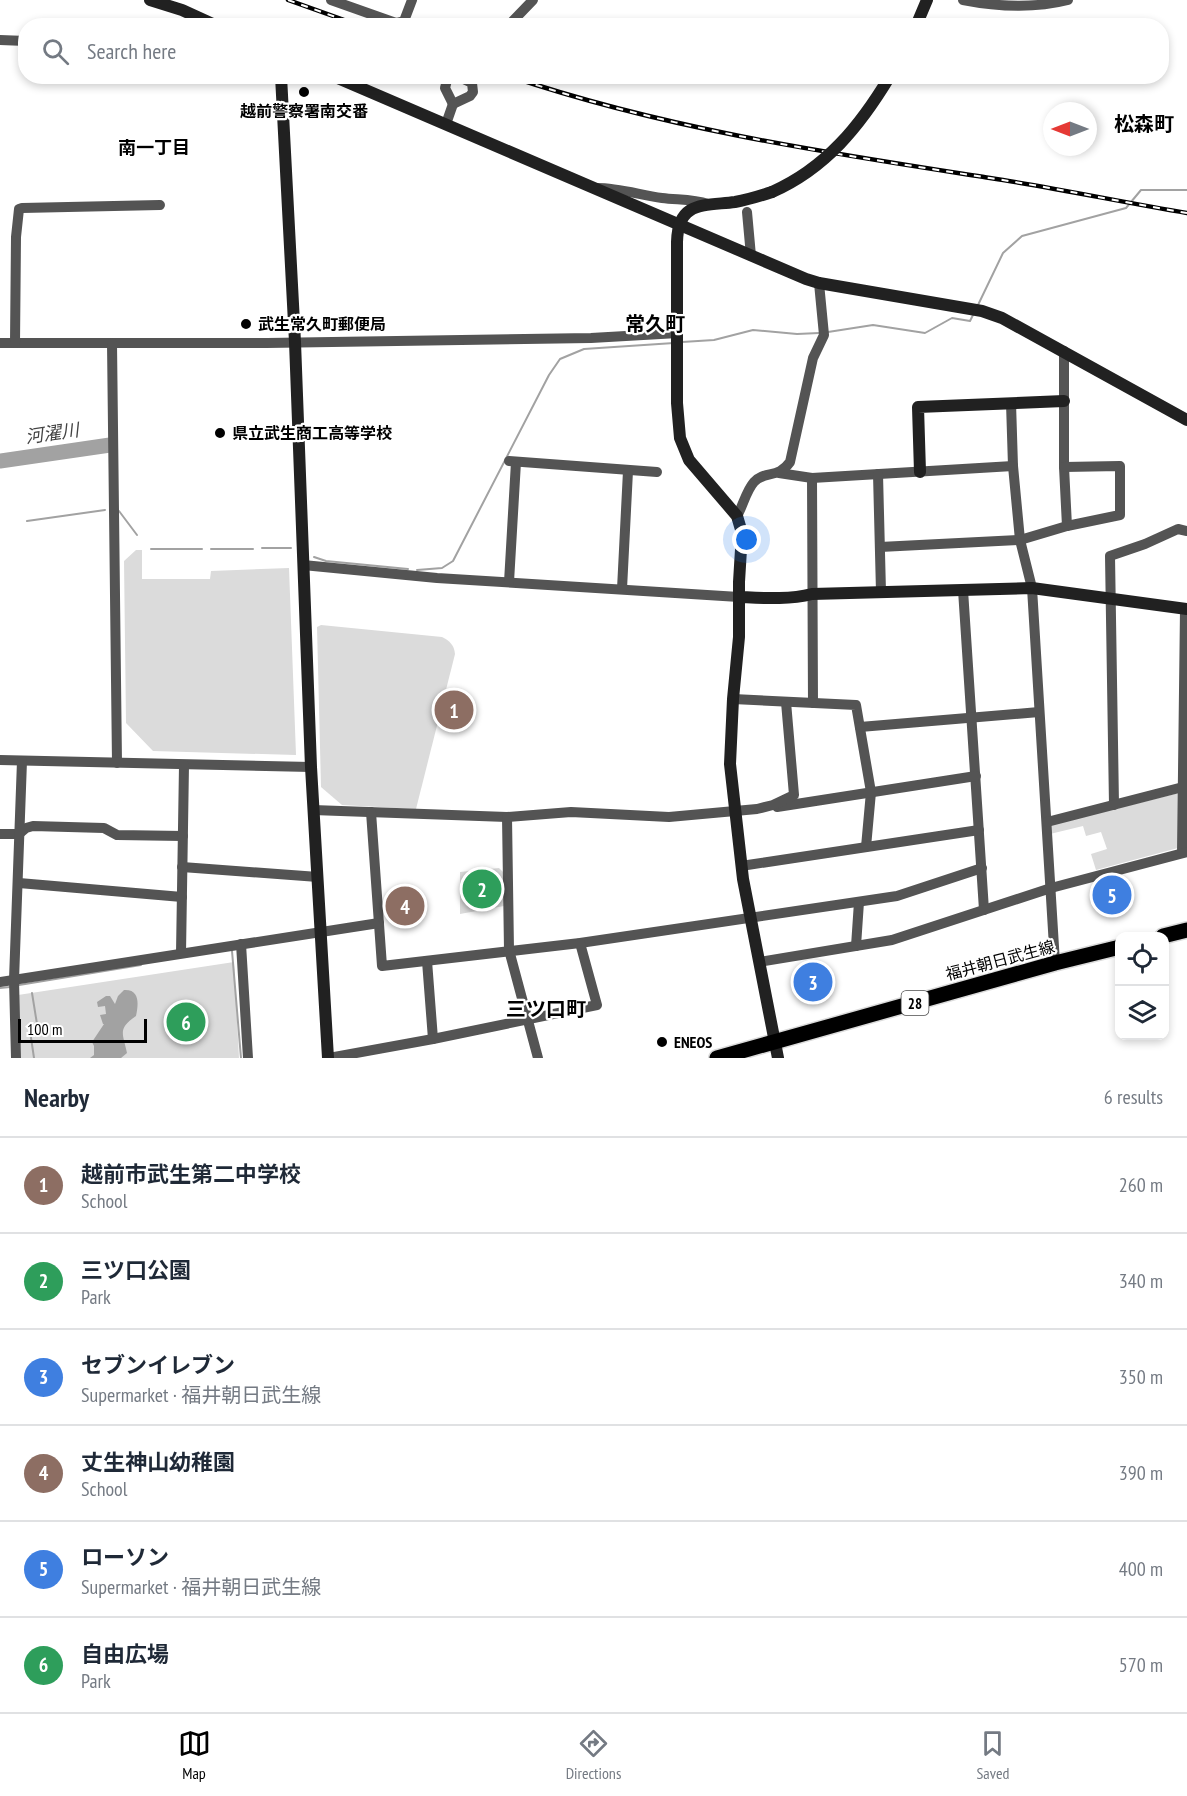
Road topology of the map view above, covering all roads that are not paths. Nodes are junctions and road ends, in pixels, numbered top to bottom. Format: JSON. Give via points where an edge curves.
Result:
{"nodes":[{"id":1,"x":150,"y":0,"type":"edge"},
{"id":2,"x":331,"y":0,"type":"edge"},
{"id":3,"x":366,"y":0,"type":"edge"},
{"id":4,"x":412,"y":0,"type":"edge"},
{"id":5,"x":533,"y":0,"type":"edge"},
{"id":6,"x":927,"y":0,"type":"edge"},
{"id":7,"x":963,"y":0,"type":"edge"},
{"id":8,"x":1068,"y":0,"type":"edge"},
{"id":9,"x":361,"y":11,"type":"junction"},
{"id":10,"x":200,"y":18,"type":"edge"},
{"id":11,"x":381,"y":18,"type":"edge"},
{"id":12,"x":405,"y":18,"type":"edge"},
{"id":13,"x":516,"y":18,"type":"edge"},
{"id":14,"x":919,"y":18,"type":"edge"},
{"id":15,"x":0,"y":40,"type":"edge"},
{"id":16,"x":18,"y":41,"type":"edge"},
{"id":17,"x":281,"y":84,"type":"edge"},
{"id":18,"x":352,"y":84,"type":"edge"},
{"id":19,"x":446,"y":84,"type":"edge"},
{"id":20,"x":472,"y":84,"type":"edge"},
{"id":21,"x":885,"y":84,"type":"edge"},
{"id":22,"x":453,"y":105,"type":"junction"},
{"id":23,"x":446,"y":124,"type":"junction"},
{"id":24,"x":593,"y":188,"type":"junction"},
{"id":25,"x":708,"y":204,"type":"junction"},
{"id":26,"x":160,"y":205,"type":"dead end"},
{"id":27,"x":747,"y":212,"type":"dead end"},
{"id":28,"x":679,"y":224,"type":"junction"},
{"id":29,"x":751,"y":256,"type":"junction"},
{"id":30,"x":819,"y":283,"type":"junction"},
{"id":31,"x":678,"y":339,"type":"junction"},
{"id":32,"x":295,"y":342,"type":"junction"},
{"id":33,"x":0,"y":343,"type":"edge"},
{"id":34,"x":15,"y":343,"type":"junction"},
{"id":35,"x":112,"y":343,"type":"junction"},
{"id":36,"x":1064,"y":351,"type":"junction"},
{"id":37,"x":1064,"y":401,"type":"junction"},
{"id":38,"x":1011,"y":403,"type":"junction"},
{"id":39,"x":1187,"y":420,"type":"edge"},
{"id":40,"x":1013,"y":466,"type":"junction"},
{"id":41,"x":1064,"y":467,"type":"junction"},
{"id":42,"x":628,"y":471,"type":"junction"},
{"id":43,"x":657,"y":472,"type":"dead end"},
{"id":44,"x":920,"y":472,"type":"junction"},
{"id":45,"x":779,"y":473,"type":"junction"},
{"id":46,"x":878,"y":474,"type":"junction"},
{"id":47,"x":812,"y":478,"type":"junction"},
{"id":48,"x":737,"y":516,"type":"junction"},
{"id":49,"x":1066,"y":526,"type":"junction"},
{"id":50,"x":1187,"y":531,"type":"edge"},
{"id":51,"x":1020,"y":540,"type":"junction"},
{"id":52,"x":880,"y":547,"type":"junction"},
{"id":53,"x":303,"y":565,"type":"junction"},
{"id":54,"x":509,"y":582,"type":"junction"},
{"id":55,"x":1032,"y":588,"type":"junction"},
{"id":56,"x":622,"y":589,"type":"junction"},
{"id":57,"x":963,"y":590,"type":"junction"},
{"id":58,"x":881,"y":592,"type":"junction"},
{"id":59,"x":812,"y":594,"type":"junction"},
{"id":60,"x":739,"y":597,"type":"junction"},
{"id":61,"x":1109,"y":599,"type":"junction"},
{"id":62,"x":1186,"y":609,"type":"edge"},
{"id":63,"x":733,"y":699,"type":"junction"},
{"id":64,"x":786,"y":702,"type":"junction"},
{"id":65,"x":813,"y":703,"type":"junction"},
{"id":66,"x":1039,"y":712,"type":"junction"},
{"id":67,"x":972,"y":719,"type":"junction"},
{"id":68,"x":860,"y":727,"type":"junction"},
{"id":69,"x":0,"y":760,"type":"edge"},
{"id":70,"x":22,"y":760,"type":"junction"},
{"id":71,"x":117,"y":763,"type":"junction"},
{"id":72,"x":184,"y":765,"type":"junction"},
{"id":73,"x":311,"y":767,"type":"junction"},
{"id":74,"x":976,"y":776,"type":"junction"},
{"id":75,"x":1183,"y":787,"type":"junction"},
{"id":76,"x":871,"y":792,"type":"junction"},
{"id":77,"x":1114,"y":805,"type":"junction"},
{"id":78,"x":765,"y":807,"type":"junction"},
{"id":79,"x":313,"y":810,"type":"junction"},
{"id":80,"x":735,"y":811,"type":"junction"},
{"id":81,"x":371,"y":812,"type":"junction"},
{"id":82,"x":507,"y":817,"type":"junction"},
{"id":83,"x":1047,"y":822,"type":"junction"},
{"id":84,"x":979,"y":830,"type":"junction"},
{"id":85,"x":0,"y":834,"type":"edge"},
{"id":86,"x":19,"y":834,"type":"junction"},
{"id":87,"x":183,"y":836,"type":"junction"},
{"id":88,"x":866,"y":847,"type":"junction"},
{"id":89,"x":1185,"y":853,"type":"edge"},
{"id":90,"x":741,"y":866,"type":"junction"},
{"id":91,"x":182,"y":867,"type":"junction"},
{"id":92,"x":982,"y":868,"type":"junction"},
{"id":93,"x":318,"y":877,"type":"junction"},
{"id":94,"x":19,"y":883,"type":"junction"},
{"id":95,"x":1051,"y":888,"type":"junction"},
{"id":96,"x":182,"y":897,"type":"junction"},
{"id":97,"x":860,"y":902,"type":"junction"},
{"id":98,"x":984,"y":910,"type":"junction"},
{"id":99,"x":751,"y":918,"type":"junction"},
{"id":100,"x":379,"y":923,"type":"junction"},
{"id":101,"x":1187,"y":930,"type":"edge"},
{"id":102,"x":321,"y":932,"type":"junction"},
{"id":103,"x":1169,"y":934,"type":"edge"},
{"id":104,"x":241,"y":944,"type":"junction"},
{"id":105,"x":580,"y":944,"type":"junction"},
{"id":106,"x":856,"y":946,"type":"junction"},
{"id":107,"x":1115,"y":948,"type":"edge"},
{"id":108,"x":509,"y":950,"type":"junction"},
{"id":109,"x":181,"y":953,"type":"junction"},
{"id":110,"x":427,"y":961,"type":"junction"},
{"id":111,"x":759,"y":962,"type":"junction"},
{"id":112,"x":1055,"y":963,"type":"junction"},
{"id":113,"x":14,"y":980,"type":"junction"},
{"id":114,"x":0,"y":982,"type":"edge"},
{"id":115,"x":528,"y":1018,"type":"junction"},
{"id":116,"x":433,"y":1039,"type":"junction"},
{"id":117,"x":775,"y":1042,"type":"junction"},
{"id":118,"x":16,"y":1058,"type":"edge"},
{"id":119,"x":248,"y":1058,"type":"edge"},
{"id":120,"x":328,"y":1058,"type":"edge"},
{"id":121,"x":538,"y":1058,"type":"edge"},
{"id":122,"x":717,"y":1058,"type":"edge"},
{"id":123,"x":778,"y":1058,"type":"edge"}],
"edges":[{"from":1,"to":10,"type":"street"},
{"from":2,"to":9,"type":"street"},
{"from":3,"to":9,"type":"street"},
{"from":4,"to":12,"type":"street"},
{"from":5,"to":13,"type":"street"},
{"from":6,"to":14,"type":"street"},
{"from":7,"to":8,"type":"street","via":[[1005,6]]},
{"from":9,"to":11,"type":"street"},
{"from":15,"to":16,"type":"street"},
{"from":17,"to":32,"type":"street"},
{"from":18,"to":23,"type":"street"},
{"from":19,"to":22,"type":"street"},
{"from":20,"to":22,"type":"street","via":[[470,96]]},
{"from":21,"to":25,"type":"street","bridge":true,"via":[[858,125],[806,174],[772,192],[735,202]]},
{"from":22,"to":23,"type":"street"},
{"from":23,"to":24,"type":"street"},
{"from":24,"to":25,"type":"street"},
{"from":24,"to":28,"type":"street"},
{"from":25,"to":28,"type":"street","via":[[688,211]]},
{"from":26,"to":34,"type":"street","via":[[19,209]]},
{"from":27,"to":29,"type":"street"},
{"from":28,"to":29,"type":"street"},
{"from":28,"to":31,"type":"street"},
{"from":29,"to":30,"type":"street"},
{"from":30,"to":36,"type":"street","via":[[975,310],[1002,318]]},
{"from":30,"to":45,"type":"street","via":[[824,334],[813,358],[790,462]]},
{"from":31,"to":32,"type":"street"},
{"from":31,"to":48,"type":"street","via":[[680,438],[689,460]]},
{"from":32,"to":35,"type":"street"},
{"from":32,"to":53,"type":"street"},
{"from":33,"to":34,"type":"street"},
{"from":34,"to":35,"type":"street"},
{"from":35,"to":71,"type":"street"},
{"from":36,"to":37,"type":"street"},
{"from":36,"to":39,"type":"street"},
{"from":37,"to":38,"type":"street"},
{"from":37,"to":41,"type":"street"},
{"from":38,"to":40,"type":"street"},
{"from":38,"to":44,"type":"street","via":[[918,407]]},
{"from":40,"to":44,"type":"street"},
{"from":40,"to":51,"type":"street"},
{"from":41,"to":49,"type":"street"},
{"from":41,"to":49,"type":"street","via":[[1120,466],[1120,515]]},
{"from":42,"to":43,"type":"street"},
{"from":42,"to":54,"type":"street","via":[[513,462]]},
{"from":42,"to":56,"type":"street"},
{"from":44,"to":46,"type":"street"},
{"from":45,"to":47,"type":"street"},
{"from":45,"to":48,"type":"street","via":[[754,482]]},
{"from":46,"to":47,"type":"street"},
{"from":46,"to":52,"type":"street"},
{"from":47,"to":59,"type":"street"},
{"from":48,"to":60,"type":"street","via":[[742,533]]},
{"from":49,"to":51,"type":"street"},
{"from":50,"to":61,"type":"street","via":[[1178,529],[1110,556]]},
{"from":51,"to":52,"type":"street"},
{"from":51,"to":55,"type":"street"},
{"from":52,"to":58,"type":"street"},
{"from":53,"to":54,"type":"street"},
{"from":53,"to":73,"type":"street"},
{"from":54,"to":56,"type":"street"},
{"from":55,"to":57,"type":"street"},
{"from":55,"to":61,"type":"street"},
{"from":55,"to":66,"type":"street"},
{"from":56,"to":60,"type":"street"},
{"from":57,"to":58,"type":"street"},
{"from":57,"to":67,"type":"street"},
{"from":58,"to":59,"type":"street"},
{"from":59,"to":60,"type":"street","via":[[766,599]]},
{"from":59,"to":65,"type":"street"},
{"from":60,"to":63,"type":"street"},
{"from":61,"to":62,"type":"street"},
{"from":61,"to":77,"type":"street"},
{"from":62,"to":75,"type":"street"},
{"from":63,"to":64,"type":"street"},
{"from":63,"to":80,"type":"street","via":[[730,754]]},
{"from":64,"to":65,"type":"street"},
{"from":64,"to":78,"type":"street","via":[[794,795]]},
{"from":65,"to":68,"type":"street","via":[[856,705]]},
{"from":66,"to":67,"type":"street"},
{"from":66,"to":83,"type":"street"},
{"from":67,"to":68,"type":"street"},
{"from":67,"to":74,"type":"street"},
{"from":68,"to":76,"type":"street"},
{"from":69,"to":70,"type":"street"},
{"from":70,"to":71,"type":"street"},
{"from":70,"to":86,"type":"street"},
{"from":71,"to":72,"type":"street"},
{"from":72,"to":73,"type":"street"},
{"from":72,"to":87,"type":"street"},
{"from":73,"to":79,"type":"street"},
{"from":74,"to":76,"type":"street"},
{"from":74,"to":84,"type":"street"},
{"from":75,"to":77,"type":"street"},
{"from":75,"to":89,"type":"street"},
{"from":76,"to":78,"type":"street"},
{"from":76,"to":88,"type":"street"},
{"from":77,"to":83,"type":"street"},
{"from":78,"to":80,"type":"street"},
{"from":79,"to":81,"type":"street"},
{"from":79,"to":93,"type":"street"},
{"from":80,"to":82,"type":"street","via":[[669,817],[571,812]]},
{"from":80,"to":90,"type":"street"},
{"from":81,"to":82,"type":"street"},
{"from":81,"to":100,"type":"street"},
{"from":82,"to":108,"type":"street"},
{"from":83,"to":95,"type":"street"},
{"from":84,"to":88,"type":"street"},
{"from":84,"to":92,"type":"street"},
{"from":85,"to":86,"type":"street"},
{"from":86,"to":87,"type":"street","via":[[33,826],[104,828],[117,835]]},
{"from":86,"to":94,"type":"street"},
{"from":87,"to":91,"type":"street"},
{"from":88,"to":90,"type":"street"},
{"from":89,"to":95,"type":"street"},
{"from":90,"to":99,"type":"street"},
{"from":91,"to":93,"type":"street"},
{"from":91,"to":96,"type":"street"},
{"from":92,"to":97,"type":"street","via":[[897,896]]},
{"from":92,"to":98,"type":"street"},
{"from":93,"to":102,"type":"street"},
{"from":94,"to":96,"type":"street"},
{"from":94,"to":113,"type":"street"},
{"from":95,"to":98,"type":"street"},
{"from":95,"to":112,"type":"street"},
{"from":96,"to":109,"type":"street"},
{"from":97,"to":99,"type":"street"},
{"from":97,"to":106,"type":"street"},
{"from":98,"to":106,"type":"street","via":[[892,940]]},
{"from":99,"to":105,"type":"street"},
{"from":99,"to":111,"type":"street"},
{"from":100,"to":102,"type":"street"},
{"from":100,"to":110,"type":"street","via":[[382,966]]},
{"from":101,"to":103,"type":"main road"},
{"from":102,"to":104,"type":"street"},
{"from":102,"to":120,"type":"street"},
{"from":104,"to":109,"type":"street"},
{"from":104,"to":119,"type":"street"},
{"from":105,"to":108,"type":"street"},
{"from":105,"to":115,"type":"street","via":[[597,1005]]},
{"from":106,"to":111,"type":"street"},
{"from":107,"to":112,"type":"main road","name":"福井朝日武生線","number":"28"},
{"from":108,"to":110,"type":"street"},
{"from":108,"to":115,"type":"street"},
{"from":109,"to":113,"type":"street"},
{"from":110,"to":116,"type":"street"},
{"from":111,"to":117,"type":"street"},
{"from":112,"to":117,"type":"main road","name":"福井朝日武生線","number":"28"},
{"from":113,"to":114,"type":"street"},
{"from":113,"to":118,"type":"street"},
{"from":115,"to":116,"type":"street"},
{"from":115,"to":121,"type":"street"},
{"from":116,"to":120,"type":"street"},
{"from":117,"to":122,"type":"main road","name":"福井朝日武生線","number":"28"},
{"from":117,"to":123,"type":"street"}]}
